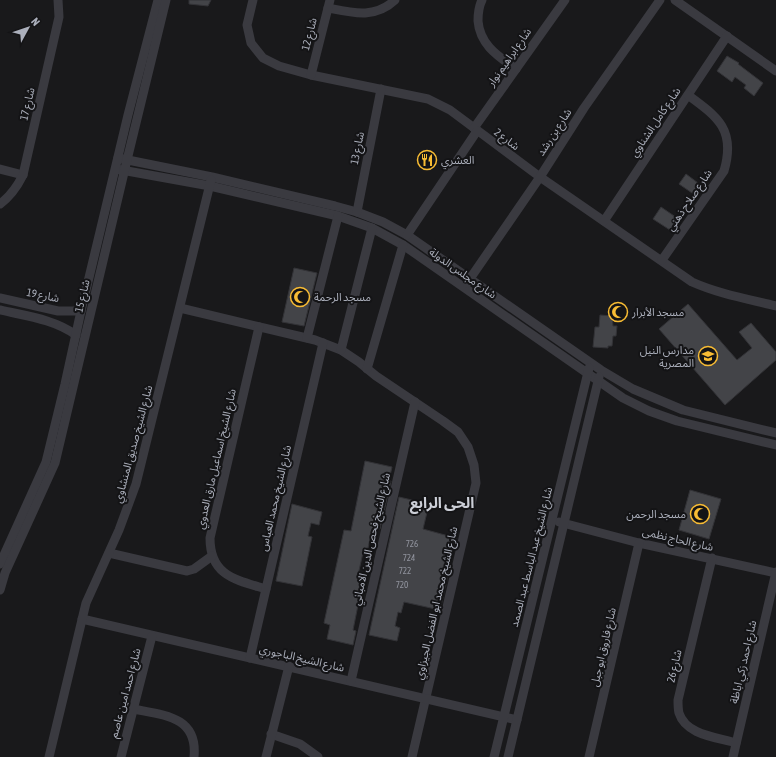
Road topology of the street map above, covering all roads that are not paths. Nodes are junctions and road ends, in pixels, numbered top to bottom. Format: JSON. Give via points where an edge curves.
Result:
{"nodes":[{"id":1,"x":58,"y":0,"type":"edge"},
{"id":2,"x":158,"y":0,"type":"edge"},
{"id":3,"x":166,"y":0,"type":"edge"},
{"id":4,"x":253,"y":0,"type":"edge"},
{"id":5,"x":395,"y":0,"type":"edge"},
{"id":6,"x":482,"y":0,"type":"edge"},
{"id":7,"x":565,"y":0,"type":"edge"},
{"id":8,"x":660,"y":0,"type":"edge"},
{"id":9,"x":675,"y":0,"type":"edge"},
{"id":10,"x":329,"y":4,"type":"edge"},
{"id":11,"x":727,"y":36,"type":"junction"},
{"id":12,"x":516,"y":70,"type":"junction"},
{"id":13,"x":776,"y":71,"type":"edge"},
{"id":14,"x":311,"y":75,"type":"junction"},
{"id":15,"x":381,"y":89,"type":"junction"},
{"id":16,"x":688,"y":95,"type":"junction"},
{"id":17,"x":475,"y":130,"type":"junction"},
{"id":18,"x":122,"y":159,"type":"junction"},
{"id":19,"x":0,"y":169,"type":"edge"},
{"id":20,"x":120,"y":170,"type":"junction"},
{"id":21,"x":23,"y":175,"type":"junction"},
{"id":22,"x":540,"y":178,"type":"junction"},
{"id":23,"x":211,"y":182,"type":"junction"},
{"id":24,"x":0,"y":204,"type":"edge"},
{"id":25,"x":335,"y":212,"type":"junction"},
{"id":26,"x":357,"y":212,"type":"junction"},
{"id":27,"x":604,"y":222,"type":"junction"},
{"id":28,"x":372,"y":228,"type":"junction"},
{"id":29,"x":407,"y":235,"type":"junction"},
{"id":30,"x":404,"y":246,"type":"junction"},
{"id":31,"x":662,"y":260,"type":"junction"},
{"id":32,"x":470,"y":279,"type":"junction"},
{"id":33,"x":464,"y":288,"type":"junction"},
{"id":34,"x":0,"y":298,"type":"edge"},
{"id":35,"x":776,"y":306,"type":"edge"},
{"id":36,"x":180,"y":308,"type":"junction"},
{"id":37,"x":0,"y":310,"type":"edge"},
{"id":38,"x":81,"y":311,"type":"junction"},
{"id":39,"x":259,"y":327,"type":"junction"},
{"id":40,"x":76,"y":335,"type":"junction"},
{"id":41,"x":307,"y":338,"type":"junction"},
{"id":42,"x":323,"y":343,"type":"junction"},
{"id":43,"x":341,"y":350,"type":"junction"},
{"id":44,"x":590,"y":363,"type":"junction"},
{"id":45,"x":367,"y":369,"type":"junction"},
{"id":46,"x":601,"y":370,"type":"junction"},
{"id":47,"x":588,"y":374,"type":"junction"},
{"id":48,"x":598,"y":381,"type":"junction"},
{"id":49,"x":69,"y":385,"type":"junction"},
{"id":50,"x":415,"y":402,"type":"junction"},
{"id":51,"x":776,"y":433,"type":"edge"},
{"id":52,"x":776,"y":445,"type":"edge"},
{"id":53,"x":552,"y":520,"type":"junction"},
{"id":54,"x":564,"y":523,"type":"junction"},
{"id":55,"x":639,"y":543,"type":"junction"},
{"id":56,"x":109,"y":553,"type":"junction"},
{"id":57,"x":212,"y":556,"type":"junction"},
{"id":58,"x":712,"y":558,"type":"junction"},
{"id":59,"x":0,"y":564,"type":"edge"},
{"id":60,"x":776,"y":572,"type":"edge"},
{"id":61,"x":266,"y":589,"type":"junction"},
{"id":62,"x":0,"y":590,"type":"edge"},
{"id":63,"x":82,"y":619,"type":"junction"},
{"id":64,"x":152,"y":636,"type":"junction"},
{"id":65,"x":250,"y":658,"type":"junction"},
{"id":66,"x":289,"y":666,"type":"junction"},
{"id":67,"x":351,"y":681,"type":"junction"},
{"id":68,"x":426,"y":699,"type":"junction"},
{"id":69,"x":133,"y":708,"type":"junction"},
{"id":70,"x":504,"y":717,"type":"junction"},
{"id":71,"x":517,"y":720,"type":"junction"},
{"id":72,"x":271,"y":734,"type":"junction"},
{"id":73,"x":736,"y":743,"type":"junction"},
{"id":74,"x":49,"y":757,"type":"edge"},
{"id":75,"x":121,"y":757,"type":"edge"},
{"id":76,"x":194,"y":757,"type":"edge"},
{"id":77,"x":266,"y":757,"type":"edge"},
{"id":78,"x":318,"y":757,"type":"edge"},
{"id":79,"x":412,"y":757,"type":"edge"},
{"id":80,"x":494,"y":757,"type":"edge"},
{"id":81,"x":508,"y":757,"type":"edge"},
{"id":82,"x":589,"y":757,"type":"edge"},
{"id":83,"x":733,"y":757,"type":"edge"}],
"edges":[{"from":1,"to":21,"type":"street","name":"شارع 17","via":[[58,17]]},
{"from":2,"to":18,"type":"street","name":"شارع 15"},
{"from":3,"to":18,"type":"street","name":"شارع 15"},
{"from":4,"to":14,"type":"street","name":"شارع 2","via":[[247,25],[251,43],[263,58],[279,66]]},
{"from":5,"to":10,"type":"street","via":[[388,7],[369,14],[349,12]]},
{"from":6,"to":12,"type":"street","via":[[478,16],[479,29],[484,41],[492,52]]},
{"from":7,"to":12,"type":"street","name":"شارع ابراهيم نوار"},
{"from":8,"to":22,"type":"street","name":"شارع بن رشد","via":[[584,108]]},
{"from":9,"to":11,"type":"street"},
{"from":10,"to":14,"type":"street","name":"شارع 12"},
{"from":11,"to":13,"type":"street"},
{"from":11,"to":16,"type":"street","name":"شارع كامل الشناوي"},
{"from":12,"to":17,"type":"street","name":"شارع ابراهيم نوار"},
{"from":14,"to":15,"type":"street","name":"شارع 2"},
{"from":15,"to":17,"type":"street","name":"شارع 2","via":[[439,104]]},
{"from":15,"to":26,"type":"street","name":"شارع 13"},
{"from":16,"to":27,"type":"street","name":"شارع كامل الشناوي"},
{"from":16,"to":31,"type":"street","name":"شارع صلاح ذهني","via":[[718,119],[728,144],[728,158],[724,171]]},
{"from":17,"to":22,"type":"street","name":"شارع 2"},
{"from":17,"to":29,"type":"street","name":"شارع ابراهيم نوار"},
{"from":18,"to":20,"type":"street","name":"شارع 15"},
{"from":18,"to":23,"type":"street","name":"شارع مجلس الدولة"},
{"from":19,"to":21,"type":"street"},
{"from":20,"to":23,"type":"street","name":"شارع مجلس الدولة"},
{"from":20,"to":38,"type":"street","name":"شارع 15"},
{"from":20,"to":49,"type":"street","name":"شارع 15"},
{"from":21,"to":24,"type":"street","name":"شارع 17","via":[[18,187]]},
{"from":22,"to":27,"type":"street","name":"شارع 2"},
{"from":22,"to":32,"type":"street","name":"شارع بن رشد"},
{"from":23,"to":25,"type":"street","name":"شارع مجلس الدولة"},
{"from":23,"to":36,"type":"street","name":"شارع الشيخ صديق المنشاوي"},
{"from":25,"to":26,"type":"street","name":"شارع مجلس الدولة"},
{"from":25,"to":28,"type":"street","name":"شارع مجلس الدولة"},
{"from":25,"to":41,"type":"street"},
{"from":26,"to":29,"type":"street","name":"شارع مجلس الدولة"},
{"from":27,"to":31,"type":"street","name":"شارع 2"},
{"from":28,"to":30,"type":"street","name":"شارع مجلس الدولة"},
{"from":28,"to":43,"type":"street"},
{"from":29,"to":32,"type":"street","name":"شارع مجلس الدولة"},
{"from":30,"to":33,"type":"street","name":"شارع مجلس الدولة"},
{"from":30,"to":45,"type":"street"},
{"from":31,"to":35,"type":"street","name":"شارع 2","via":[[680,274],[706,288]]},
{"from":32,"to":33,"type":"street","name":"شارع بن رشد"},
{"from":32,"to":44,"type":"street","name":"شارع مجلس الدولة"},
{"from":33,"to":47,"type":"street","name":"شارع مجلس الدولة"},
{"from":34,"to":38,"type":"street","name":"شارع 19","via":[[58,311]]},
{"from":36,"to":39,"type":"street","name":"شارع الشيخ محمد ابو الفضل الجيزاوي"},
{"from":36,"to":56,"type":"street","name":"شارع الشيخ صديق المنشاوي","via":[[136,484]]},
{"from":37,"to":40,"type":"street","via":[[56,323]]},
{"from":38,"to":40,"type":"street","name":"شارع 15"},
{"from":39,"to":41,"type":"street","name":"شارع الشيخ محمد ابو الفضل الجيزاوي"},
{"from":39,"to":57,"type":"street","name":"شارع الشيخ اسماعيل مارق العدوي","via":[[210,538]]},
{"from":40,"to":49,"type":"street","name":"شارع 15"},
{"from":41,"to":42,"type":"street","name":"شارع الشيخ محمد ابو الفضل الجيزاوي"},
{"from":42,"to":43,"type":"street","name":"شارع الشيخ محمد ابو الفضل الجيزاوي"},
{"from":42,"to":61,"type":"street","name":"شارع الشيخ محمد العباس"},
{"from":43,"to":45,"type":"street","name":"شارع الشيخ محمد ابو الفضل الجيزاوي"},
{"from":44,"to":46,"type":"street","name":"شارع مجلس الدولة"},
{"from":44,"to":47,"type":"street","name":"شارع الشيخ عبد الباسط عبد الصمد"},
{"from":45,"to":50,"type":"street","name":"شارع الشيخ محمد ابو الفضل الجيزاوي"},
{"from":46,"to":48,"type":"street"},
{"from":46,"to":51,"type":"street","name":"شارع مجلس الدولة","via":[[633,389],[683,410]]},
{"from":47,"to":48,"type":"street","name":"شارع مجلس الدولة"},
{"from":47,"to":53,"type":"street","name":"شارع الشيخ عبد الباسط عبد الصمد"},
{"from":48,"to":52,"type":"street","name":"شارع مجلس الدولة","via":[[649,411],[677,421]]},
{"from":48,"to":54,"type":"street"},
{"from":49,"to":59,"type":"street","name":"شارع 15","via":[[46,462]]},
{"from":49,"to":62,"type":"street","name":"شارع 15","via":[[55,463],[5,573]]},
{"from":50,"to":67,"type":"street","name":"شارع الشيخ فحص الدين الامباني"},
{"from":50,"to":68,"type":"street","name":"شارع الشيخ محمد ابو الفضل الجيزاوي","via":[[458,432],[468,447],[476,483]]},
{"from":53,"to":54,"type":"street","name":"شارع الحاج نظمى"},
{"from":53,"to":70,"type":"street","name":"شارع الشيخ عبد الباسط عبد الصمد"},
{"from":54,"to":55,"type":"street","name":"شارع الحاج نظمى"},
{"from":54,"to":71,"type":"street"},
{"from":55,"to":58,"type":"street","name":"شارع الحاج نظمى"},
{"from":55,"to":82,"type":"street","name":"شارع فاروق ابو جبل"},
{"from":56,"to":57,"type":"street","via":[[187,571]]},
{"from":56,"to":63,"type":"street","name":"شارع الشيخ صديق المنشاوي","via":[[86,603]]},
{"from":57,"to":61,"type":"street","via":[[225,574]]},
{"from":58,"to":60,"type":"street","name":"شارع الحاج نظمى"},
{"from":58,"to":73,"type":"street","name":"شارع 26","via":[[678,700],[678,712],[684,723],[693,731]]},
{"from":60,"to":73,"type":"street","name":"شارع احمد زكي اباظة"},
{"from":61,"to":65,"type":"street","name":"شارع الشيخ محمد العباس"},
{"from":63,"to":64,"type":"street","name":"شارع الشيخ الباجوري"},
{"from":63,"to":74,"type":"street","name":"شارع الشيخ صديق المنشاوي"},
{"from":64,"to":65,"type":"street","name":"شارع الشيخ الباجوري"},
{"from":64,"to":69,"type":"street","name":"شارع احمد امين عاصم"},
{"from":65,"to":66,"type":"street","name":"شارع الشيخ الباجوري"},
{"from":66,"to":67,"type":"street","name":"شارع الشيخ الباجوري"},
{"from":66,"to":72,"type":"street"},
{"from":67,"to":68,"type":"street","name":"شارع الشيخ الباجوري"},
{"from":68,"to":70,"type":"street","name":"شارع الشيخ الباجوري"},
{"from":68,"to":79,"type":"street","name":"شارع الشيخ محمد ابو الفضل الجيزاوي"},
{"from":69,"to":75,"type":"street","name":"شارع احمد امين عاصم"},
{"from":69,"to":76,"type":"street","via":[[171,716],[181,722],[189,730],[194,741]]},
{"from":70,"to":71,"type":"street","name":"شارع الشيخ الباجوري"},
{"from":70,"to":80,"type":"street","name":"شارع الشيخ عبد الباسط عبد الصمد"},
{"from":71,"to":81,"type":"street"},
{"from":72,"to":77,"type":"street"},
{"from":72,"to":78,"type":"street","via":[[300,744]]},
{"from":73,"to":83,"type":"street","name":"شارع احمد زكي اباظة"}]}
